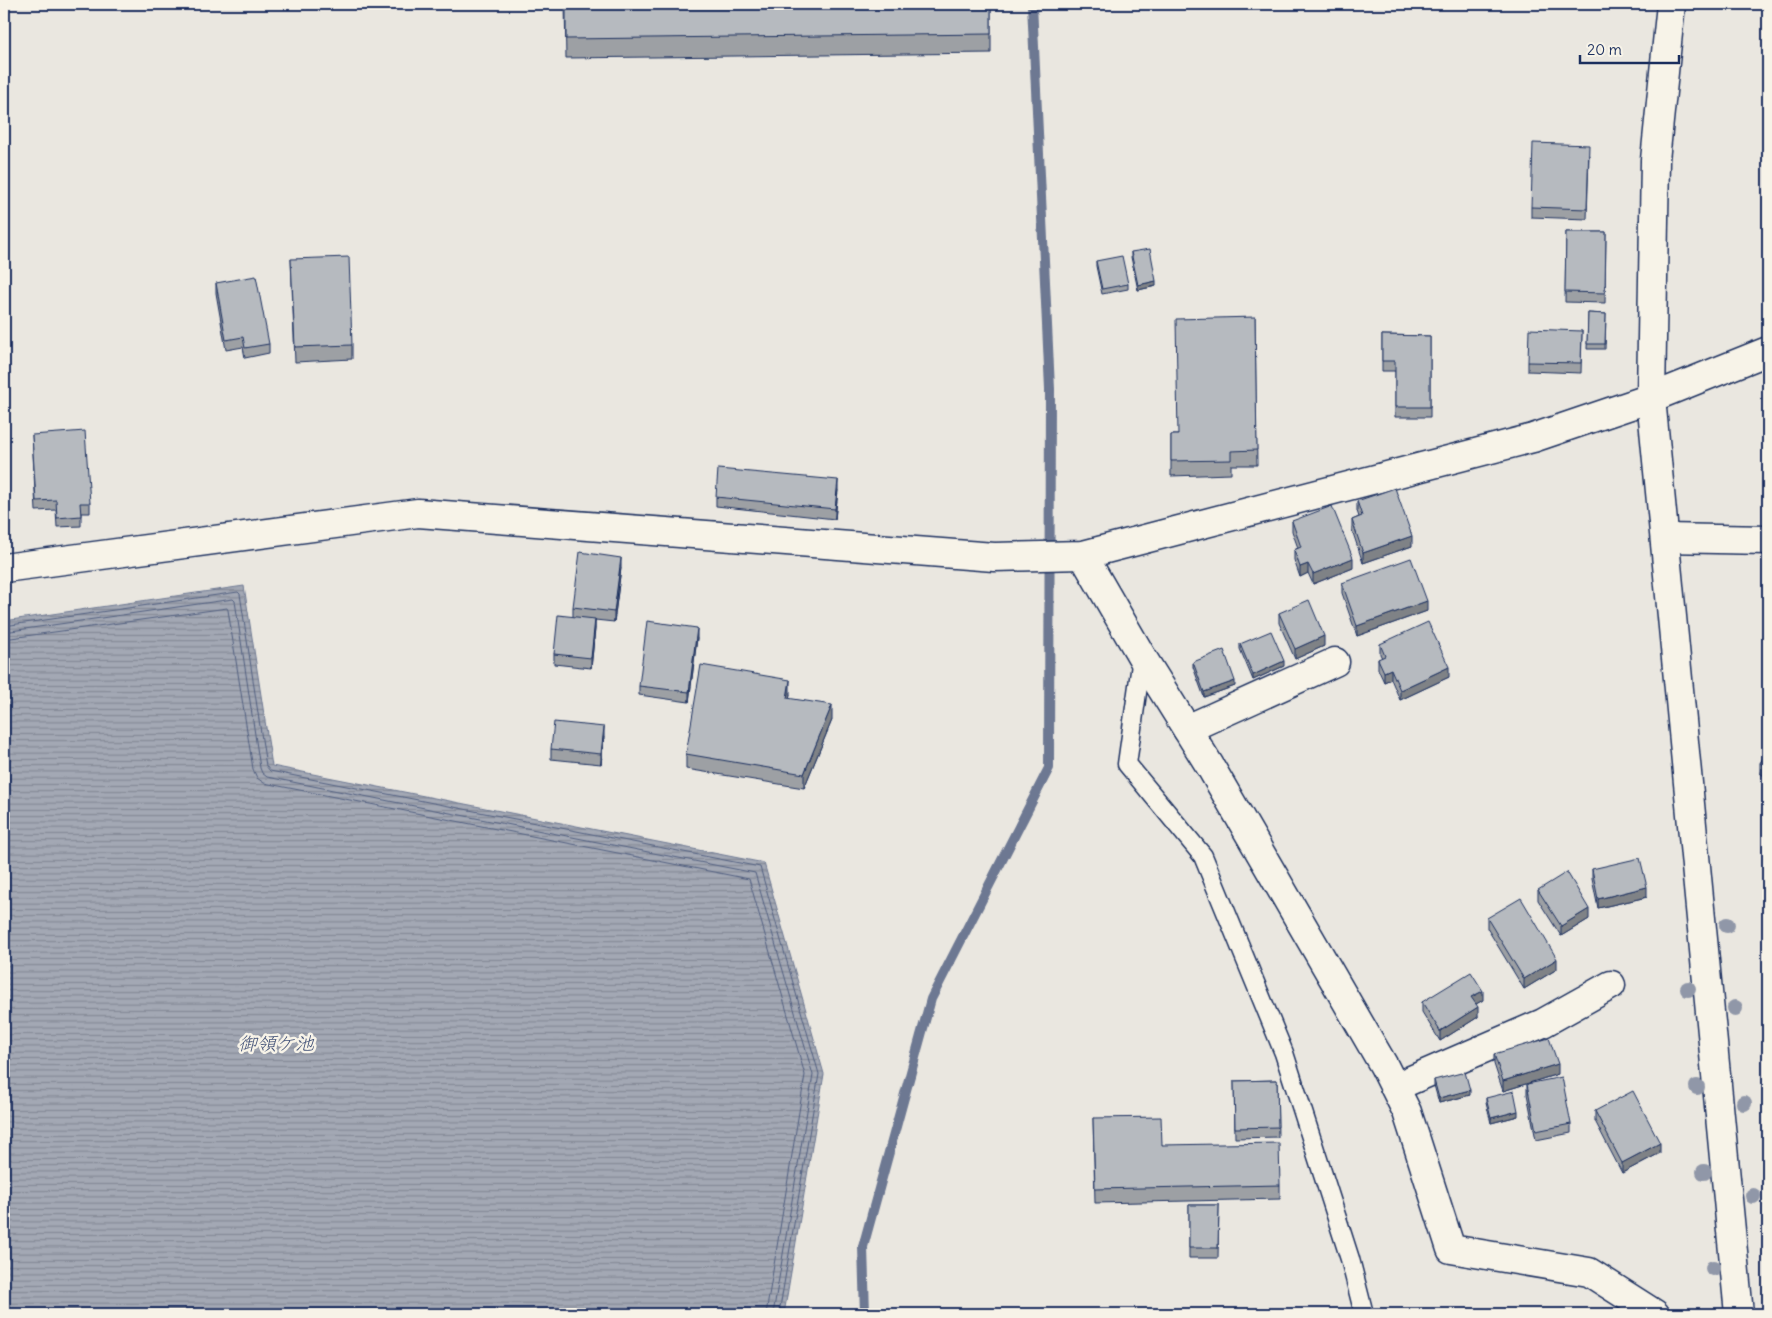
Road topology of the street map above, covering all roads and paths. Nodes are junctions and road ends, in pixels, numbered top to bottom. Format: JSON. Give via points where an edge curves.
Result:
{"nodes":[{"id":1,"x":1671,"y":4,"type":"edge"},
{"id":2,"x":1768,"y":351,"type":"edge"},
{"id":3,"x":1651,"y":398,"type":"junction"},
{"id":4,"x":1665,"y":538,"type":"junction"},
{"id":5,"x":1768,"y":540,"type":"edge"},
{"id":6,"x":1084,"y":555,"type":"junction"},
{"id":7,"x":4,"y":568,"type":"edge"},
{"id":8,"x":1142,"y":657,"type":"junction"},
{"id":9,"x":1335,"y":662,"type":"dead end"},
{"id":10,"x":1187,"y":729,"type":"junction"},
{"id":11,"x":1611,"y":984,"type":"dead end"},
{"id":12,"x":1395,"y":1087,"type":"junction"},
{"id":13,"x":1364,"y":1314,"type":"edge"},
{"id":14,"x":1655,"y":1314,"type":"edge"},
{"id":15,"x":1739,"y":1314,"type":"edge"}],
"edges":[{"from":1,"to":3,"type":"street","via":[[1655,160]]},
{"from":2,"to":3,"type":"street"},
{"from":3,"to":4,"type":"street"},
{"from":3,"to":6,"type":"street","via":[[1533,438]]},
{"from":4,"to":5,"type":"street"},
{"from":4,"to":15,"type":"street"},
{"from":6,"to":7,"type":"street","via":[[994,557],[418,513]]},
{"from":6,"to":8,"type":"street"},
{"from":8,"to":10,"type":"street"},
{"from":8,"to":13,"type":"lane","via":[[1127,764],[1203,856],[1284,1053],[1350,1259]]},
{"from":9,"to":10,"type":"street"},
{"from":10,"to":12,"type":"street"},
{"from":11,"to":12,"type":"street","via":[[1543,1023]]},
{"from":12,"to":14,"type":"street","via":[[1407,1112],[1451,1248],[1589,1272]]}]}
